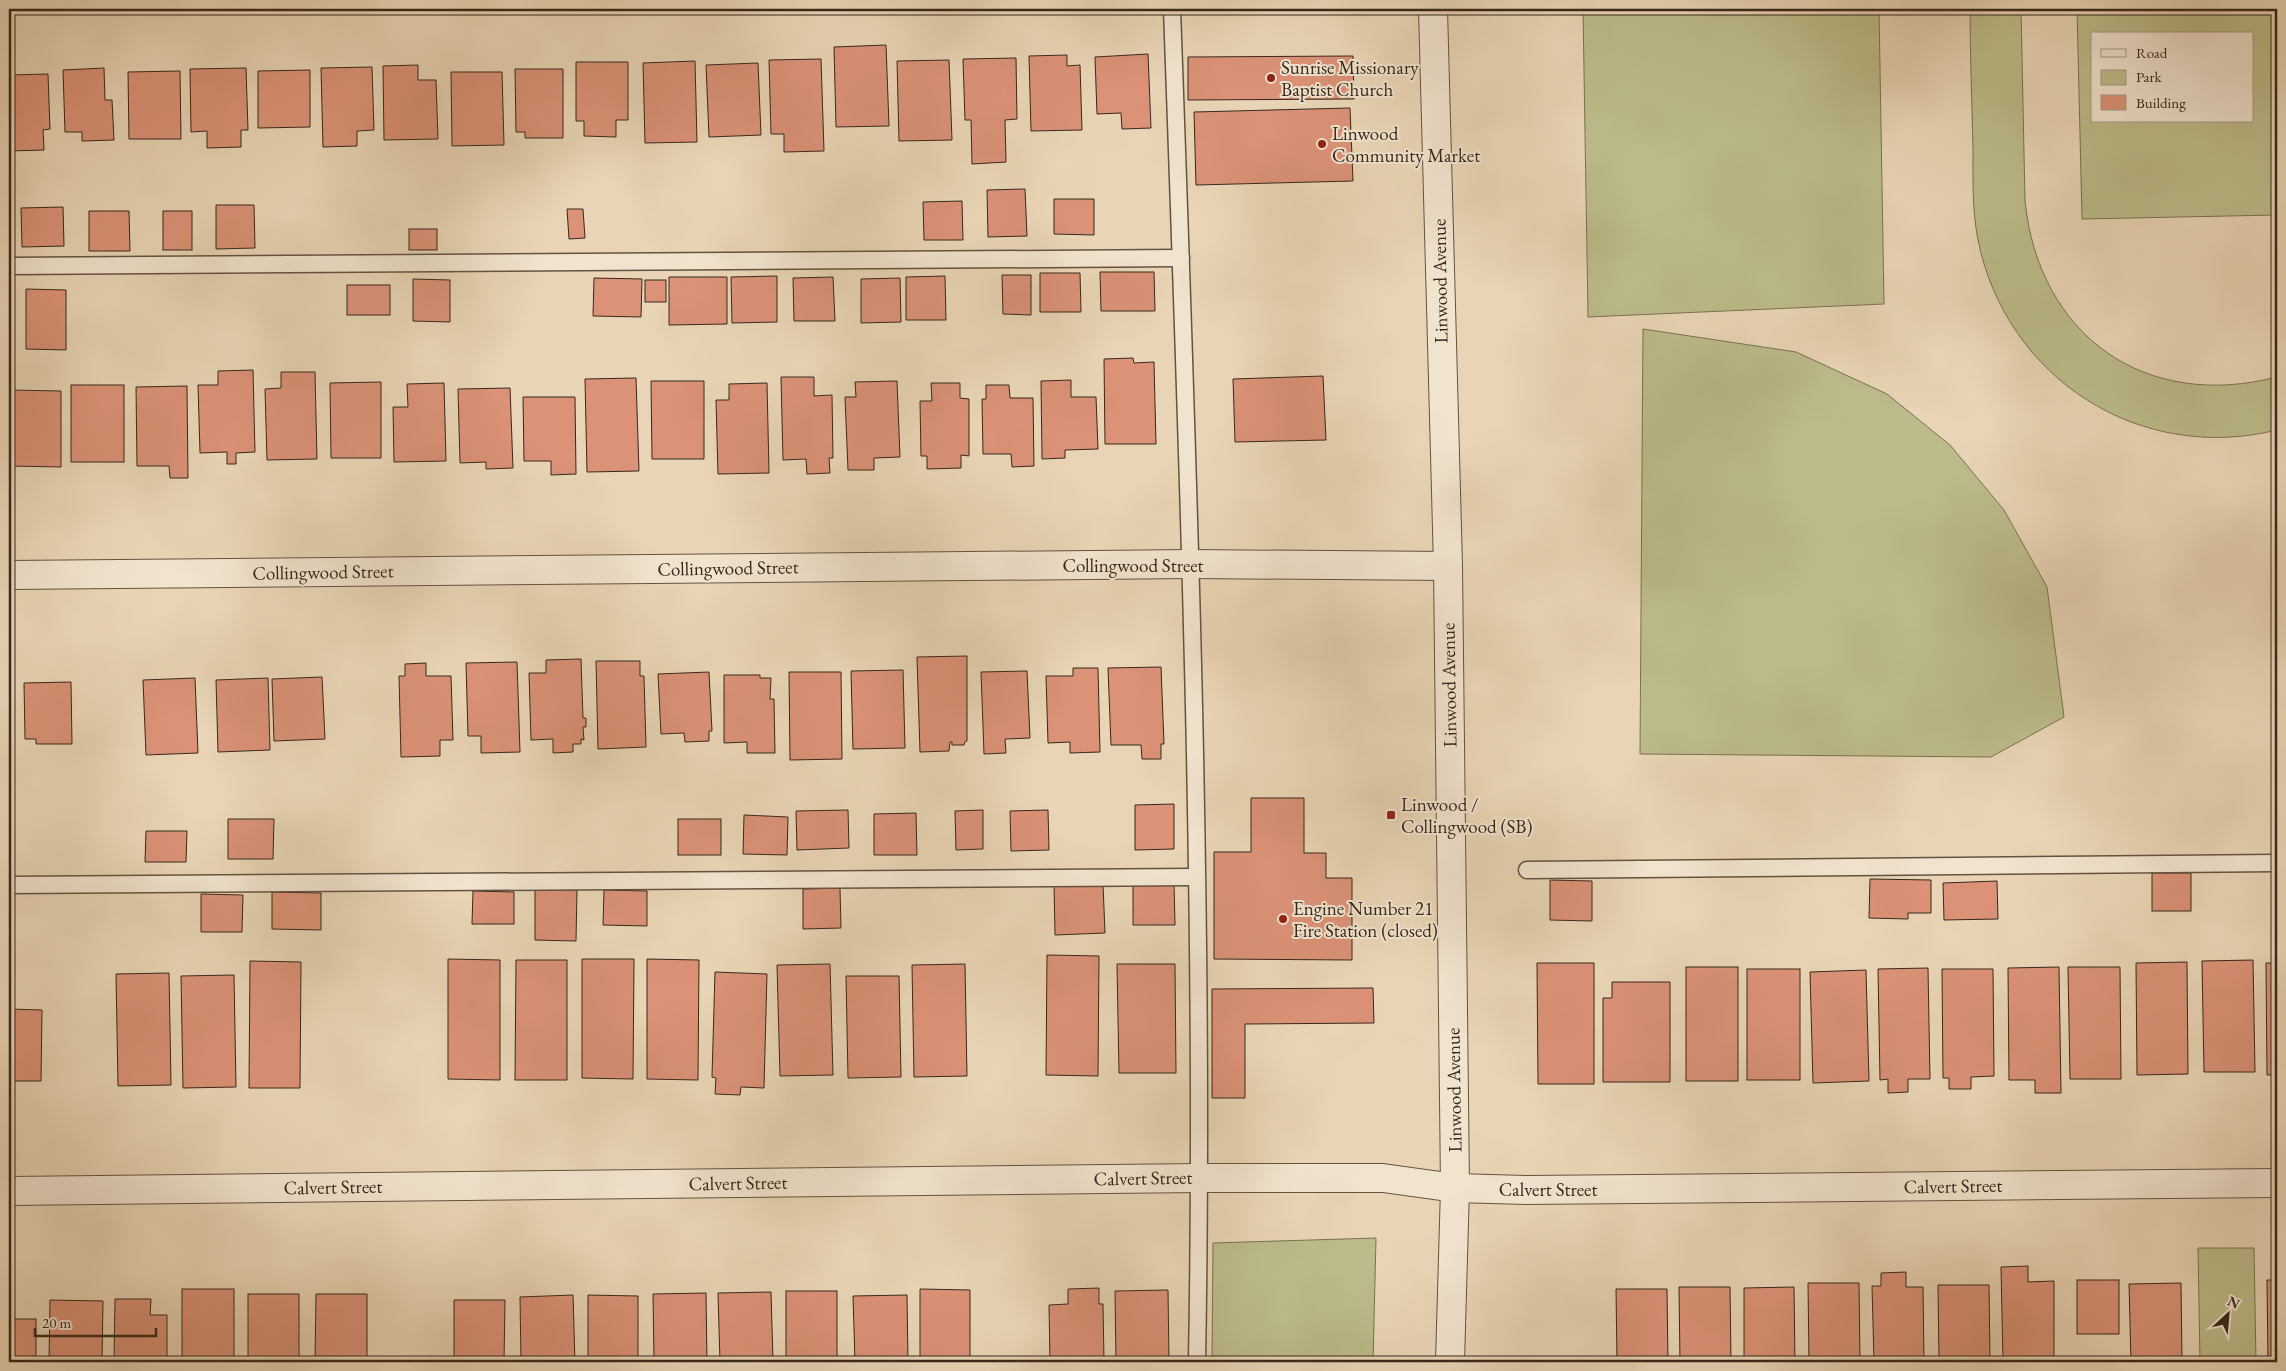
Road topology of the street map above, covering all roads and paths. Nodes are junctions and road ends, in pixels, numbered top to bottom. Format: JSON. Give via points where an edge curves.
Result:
{"nodes":[{"id":1,"x":1172,"y":9,"type":"edge"},
{"id":2,"x":1433,"y":9,"type":"edge"},
{"id":3,"x":1181,"y":258,"type":"junction"},
{"id":4,"x":9,"y":266,"type":"edge"},
{"id":5,"x":1191,"y":564,"type":"junction"},
{"id":6,"x":1448,"y":566,"type":"junction"},
{"id":7,"x":9,"y":575,"type":"edge"},
{"id":8,"x":2277,"y":863,"type":"edge"},
{"id":9,"x":1527,"y":870,"type":"dead end"},
{"id":10,"x":1196,"y":877,"type":"junction"},
{"id":11,"x":9,"y":885,"type":"edge"},
{"id":12,"x":1200,"y":1178,"type":"junction"},
{"id":13,"x":2277,"y":1183,"type":"edge"},
{"id":14,"x":1455,"y":1188,"type":"junction"},
{"id":15,"x":9,"y":1191,"type":"edge"},
{"id":16,"x":1197,"y":1362,"type":"edge"},
{"id":17,"x":1450,"y":1362,"type":"edge"}],
"edges":[{"from":1,"to":3,"type":"lane"},
{"from":2,"to":6,"type":"street","name":"Linwood Avenue"},
{"from":3,"to":4,"type":"lane"},
{"from":3,"to":5,"type":"lane"},
{"from":5,"to":6,"type":"street","name":"Collingwood Street"},
{"from":5,"to":7,"type":"street","name":"Collingwood Street"},
{"from":5,"to":10,"type":"lane"},
{"from":6,"to":14,"type":"street","name":"Linwood Avenue"},
{"from":8,"to":9,"type":"lane"},
{"from":10,"to":11,"type":"lane"},
{"from":10,"to":12,"type":"lane"},
{"from":12,"to":14,"type":"street","name":"Calvert Street","via":[[1383,1178]]},
{"from":12,"to":15,"type":"street","name":"Calvert Street"},
{"from":12,"to":16,"type":"lane"},
{"from":13,"to":14,"type":"street","name":"Calvert Street"},
{"from":14,"to":17,"type":"street","name":"Linwood Avenue"}]}
